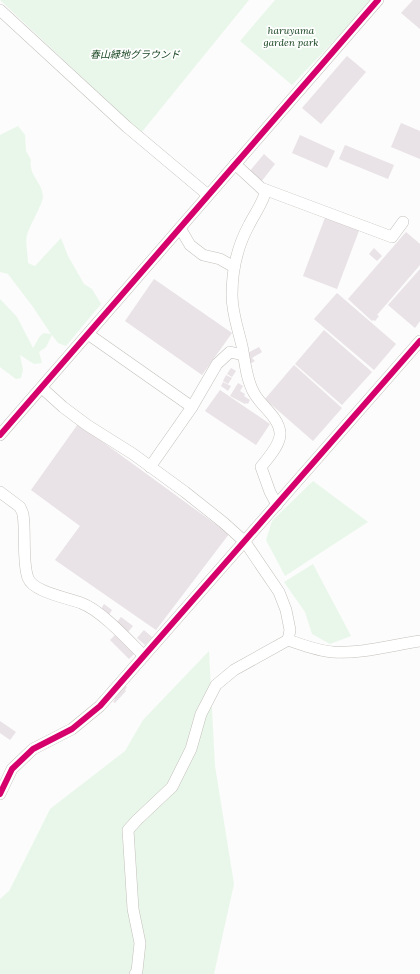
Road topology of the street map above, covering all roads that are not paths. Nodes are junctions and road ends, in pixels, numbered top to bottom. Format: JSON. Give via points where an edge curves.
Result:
{"nodes":[{"id":1,"x":378,"y":0,"type":"edge"},
{"id":2,"x":0,"y":10,"type":"edge"},
{"id":3,"x":235,"y":164,"type":"junction"},
{"id":4,"x":266,"y":190,"type":"junction"},
{"id":5,"x":208,"y":195,"type":"junction"},
{"id":6,"x":403,"y":222,"type":"dead end"},
{"id":7,"x":180,"y":228,"type":"junction"},
{"id":8,"x":234,"y":267,"type":"junction"},
{"id":9,"x":88,"y":334,"type":"junction"},
{"id":10,"x":420,"y":340,"type":"edge"},
{"id":11,"x":243,"y":355,"type":"junction"},
{"id":12,"x":42,"y":388,"type":"junction"},
{"id":13,"x":192,"y":407,"type":"junction"},
{"id":14,"x":0,"y":435,"type":"edge"},
{"id":15,"x":150,"y":467,"type":"junction"},
{"id":16,"x":0,"y":492,"type":"edge"},
{"id":17,"x":277,"y":504,"type":"junction"},
{"id":18,"x":245,"y":542,"type":"junction"},
{"id":19,"x":288,"y":640,"type":"junction"},
{"id":20,"x":420,"y":640,"type":"edge"},
{"id":21,"x":144,"y":656,"type":"junction"},
{"id":22,"x":0,"y":794,"type":"edge"},
{"id":23,"x":135,"y":974,"type":"edge"}],
"edges":[{"from":1,"to":3,"type":"street"},
{"from":2,"to":5,"type":"street","via":[[127,127]]},
{"from":3,"to":4,"type":"street"},
{"from":3,"to":5,"type":"street"},
{"from":4,"to":6,"type":"street","via":[[392,237]]},
{"from":4,"to":8,"type":"street","via":[[239,246]]},
{"from":5,"to":7,"type":"street"},
{"from":7,"to":8,"type":"street","via":[[190,245],[203,256],[220,259]]},
{"from":7,"to":9,"type":"street"},
{"from":8,"to":11,"type":"street","via":[[232,296]]},
{"from":9,"to":12,"type":"street"},
{"from":9,"to":13,"type":"street"},
{"from":10,"to":17,"type":"street"},
{"from":11,"to":13,"type":"street","via":[[230,352],[217,364]]},
{"from":11,"to":17,"type":"street","via":[[253,393],[278,423],[281,434],[277,445],[261,467]]},
{"from":12,"to":14,"type":"street"},
{"from":12,"to":15,"type":"street","via":[[87,425]]},
{"from":13,"to":15,"type":"street"},
{"from":15,"to":18,"type":"street","via":[[197,501]]},
{"from":16,"to":21,"type":"street","via":[[20,507],[23,514],[28,580],[36,588],[84,604],[122,633]]},
{"from":17,"to":18,"type":"street"},
{"from":18,"to":19,"type":"street","via":[[279,592],[290,630]]},
{"from":18,"to":21,"type":"street"},
{"from":19,"to":20,"type":"street","via":[[333,652],[354,652]]},
{"from":19,"to":23,"type":"street","via":[[234,670],[216,685],[201,714],[191,749],[172,787],[128,830],[133,909],[140,942]]},
{"from":21,"to":22,"type":"street","via":[[100,706],[72,729],[33,749],[22,759],[12,769]]}]}
